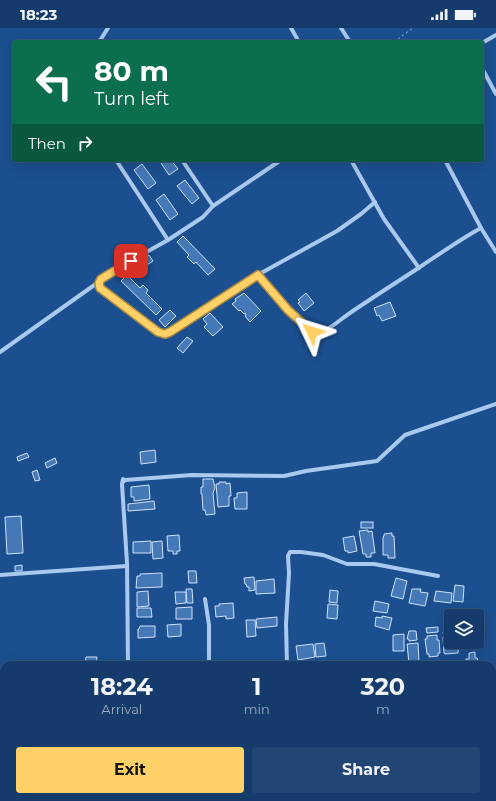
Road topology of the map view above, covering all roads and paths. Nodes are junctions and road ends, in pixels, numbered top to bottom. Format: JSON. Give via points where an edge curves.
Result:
{"nodes":[{"id":1,"x":108,"y":28,"type":"edge"},
{"id":2,"x":291,"y":28,"type":"edge"},
{"id":3,"x":341,"y":28,"type":"edge"},
{"id":4,"x":413,"y":28,"type":"edge"},
{"id":5,"x":496,"y":35,"type":"edge"},
{"id":6,"x":101,"y":40,"type":"edge"},
{"id":7,"x":298,"y":40,"type":"edge"},
{"id":8,"x":349,"y":40,"type":"edge"},
{"id":9,"x":397,"y":40,"type":"edge"},
{"id":10,"x":484,"y":42,"type":"edge"},
{"id":11,"x":484,"y":72,"type":"edge"},
{"id":12,"x":496,"y":94,"type":"edge"},
{"id":13,"x":117,"y":162,"type":"edge"},
{"id":14,"x":183,"y":162,"type":"edge"},
{"id":15,"x":278,"y":162,"type":"edge"},
{"id":16,"x":352,"y":162,"type":"edge"},
{"id":17,"x":446,"y":162,"type":"edge"},
{"id":18,"x":375,"y":202,"type":"junction"},
{"id":19,"x":213,"y":206,"type":"junction"},
{"id":20,"x":481,"y":228,"type":"junction"},
{"id":21,"x":168,"y":240,"type":"junction"},
{"id":22,"x":496,"y":252,"type":"edge"},
{"id":23,"x":419,"y":268,"type":"junction"},
{"id":24,"x":258,"y":275,"type":"junction"},
{"id":25,"x":100,"y":281,"type":"junction"},
{"id":26,"x":0,"y":352,"type":"edge"},
{"id":27,"x":496,"y":404,"type":"edge"},
{"id":28,"x":127,"y":566,"type":"junction"},
{"id":29,"x":0,"y":575,"type":"edge"},
{"id":30,"x":438,"y":576,"type":"dead end"},
{"id":31,"x":205,"y":599,"type":"dead end"},
{"id":32,"x":128,"y":661,"type":"edge"},
{"id":33,"x":209,"y":661,"type":"edge"},
{"id":34,"x":287,"y":661,"type":"edge"}],
"edges":[{"from":1,"to":6,"type":"street"},
{"from":2,"to":7,"type":"street"},
{"from":3,"to":8,"type":"street"},
{"from":4,"to":9,"type":"path"},
{"from":5,"to":10,"type":"street"},
{"from":11,"to":12,"type":"street"},
{"from":13,"to":21,"type":"street"},
{"from":14,"to":19,"type":"street"},
{"from":15,"to":19,"type":"street"},
{"from":16,"to":18,"type":"street"},
{"from":17,"to":20,"type":"street"},
{"from":18,"to":23,"type":"street"},
{"from":18,"to":24,"type":"street","via":[[337,231]]},
{"from":19,"to":21,"type":"street","via":[[203,217]]},
{"from":20,"to":22,"type":"street"},
{"from":20,"to":23,"type":"street"},
{"from":21,"to":25,"type":"street","via":[[109,273]]},
{"from":23,"to":24,"type":"street","via":[[345,315],[324,332],[317,333],[301,323]]},
{"from":24,"to":25,"type":"street","via":[[165,334],[151,328],[102,290],[99,286]]},
{"from":25,"to":26,"type":"street"},
{"from":27,"to":28,"type":"street","via":[[405,435],[377,461],[284,476],[192,475],[123,482],[123,479],[122,484]]},
{"from":28,"to":29,"type":"street"},
{"from":28,"to":32,"type":"street"},
{"from":30,"to":34,"type":"street","via":[[374,564],[347,564],[323,555],[290,552]]},
{"from":31,"to":33,"type":"street","via":[[209,625]]}]}
